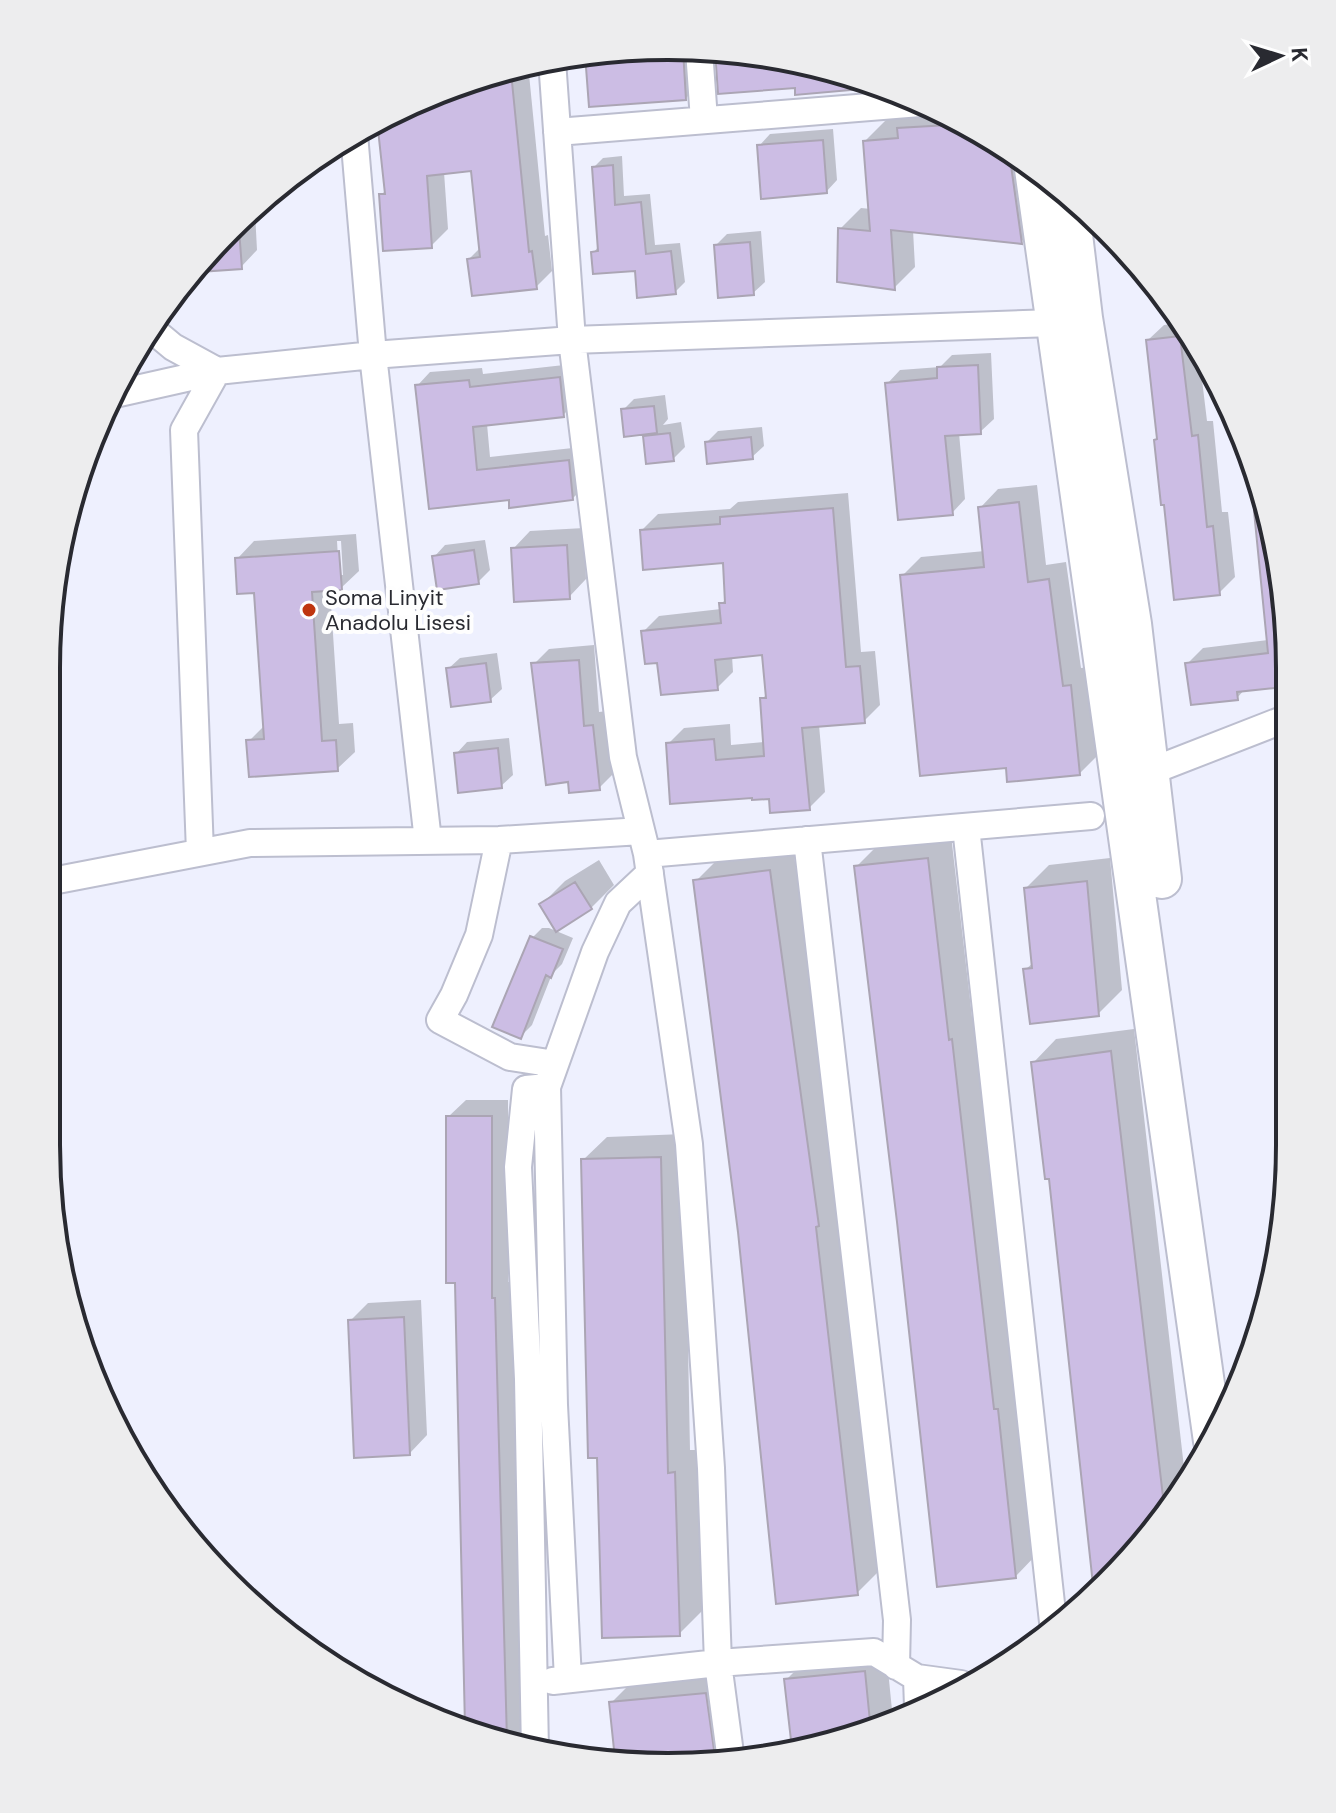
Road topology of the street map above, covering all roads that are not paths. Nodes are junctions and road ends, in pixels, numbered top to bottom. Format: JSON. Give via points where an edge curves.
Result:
{"nodes":[{"id":1,"x":700,"y":61,"type":"edge"},
{"id":2,"x":553,"y":71,"type":"edge"},
{"id":3,"x":898,"y":105,"type":"edge"},
{"id":4,"x":704,"y":120,"type":"junction"},
{"id":5,"x":557,"y":132,"type":"junction"},
{"id":6,"x":355,"y":147,"type":"edge"},
{"id":7,"x":1038,"y":186,"type":"edge"},
{"id":8,"x":1068,"y":210,"type":"edge"},
{"id":9,"x":1068,"y":321,"type":"junction"},
{"id":10,"x":159,"y":335,"type":"edge"},
{"id":11,"x":572,"y":340,"type":"junction"},
{"id":12,"x":373,"y":355,"type":"junction"},
{"id":13,"x":217,"y":371,"type":"junction"},
{"id":14,"x":127,"y":391,"type":"edge"},
{"id":15,"x":1276,"y":723,"type":"edge"},
{"id":16,"x":1149,"y":772,"type":"junction"},
{"id":17,"x":1091,"y":816,"type":"dead end"},
{"id":18,"x":966,"y":827,"type":"junction"},
{"id":19,"x":499,"y":840,"type":"junction"},
{"id":20,"x":807,"y":840,"type":"junction"},
{"id":21,"x":428,"y":841,"type":"junction"},
{"id":22,"x":200,"y":852,"type":"junction"},
{"id":23,"x":646,"y":853,"type":"junction"},
{"id":24,"x":60,"y":879,"type":"edge"},
{"id":25,"x":551,"y":1076,"type":"junction"},
{"id":26,"x":1231,"y":1375,"type":"edge"},
{"id":27,"x":1210,"y":1420,"type":"edge"},
{"id":28,"x":1052,"y":1615,"type":"edge"},
{"id":29,"x":718,"y":1663,"type":"junction"},
{"id":30,"x":906,"y":1672,"type":"junction"},
{"id":31,"x":568,"y":1679,"type":"junction"},
{"id":32,"x":952,"y":1682,"type":"edge"},
{"id":33,"x":533,"y":1684,"type":"junction"},
{"id":34,"x":916,"y":1700,"type":"edge"},
{"id":35,"x":535,"y":1738,"type":"edge"},
{"id":36,"x":730,"y":1750,"type":"edge"}],
"edges":[{"from":1,"to":4,"type":"street"},
{"from":2,"to":5,"type":"street"},
{"from":3,"to":4,"type":"street"},
{"from":4,"to":5,"type":"street"},
{"from":5,"to":11,"type":"street"},
{"from":6,"to":12,"type":"street"},
{"from":7,"to":9,"type":"main road"},
{"from":8,"to":9,"type":"main road"},
{"from":9,"to":11,"type":"street"},
{"from":9,"to":16,"type":"main road","via":[[1132,624]]},
{"from":9,"to":27,"type":"main road","via":[[1134,868]]},
{"from":10,"to":13,"type":"street"},
{"from":11,"to":12,"type":"street"},
{"from":11,"to":23,"type":"street","via":[[623,757]]},
{"from":12,"to":13,"type":"street"},
{"from":12,"to":21,"type":"street"},
{"from":13,"to":14,"type":"street"},
{"from":13,"to":22,"type":"street","via":[[184,430]]},
{"from":15,"to":16,"type":"street"},
{"from":16,"to":26,"type":"main road"},
{"from":17,"to":18,"type":"street"},
{"from":18,"to":20,"type":"street"},
{"from":18,"to":28,"type":"street"},
{"from":19,"to":21,"type":"street"},
{"from":19,"to":23,"type":"street"},
{"from":19,"to":25,"type":"street","via":[[479,935],[440,1020]]},
{"from":20,"to":23,"type":"street"},
{"from":20,"to":30,"type":"street"},
{"from":21,"to":22,"type":"street","via":[[250,843]]},
{"from":22,"to":24,"type":"street"},
{"from":23,"to":25,"type":"street","via":[[595,952]]},
{"from":23,"to":29,"type":"street","via":[[689,1144]]},
{"from":25,"to":31,"type":"street","via":[[554,1405]]},
{"from":25,"to":33,"type":"street","via":[[526,1089],[518,1167]]},
{"from":29,"to":30,"type":"street","via":[[874,1652]]},
{"from":29,"to":31,"type":"street"},
{"from":29,"to":36,"type":"street"},
{"from":30,"to":32,"type":"street"},
{"from":30,"to":34,"type":"street"},
{"from":31,"to":33,"type":"street"},
{"from":33,"to":35,"type":"street"}]}
